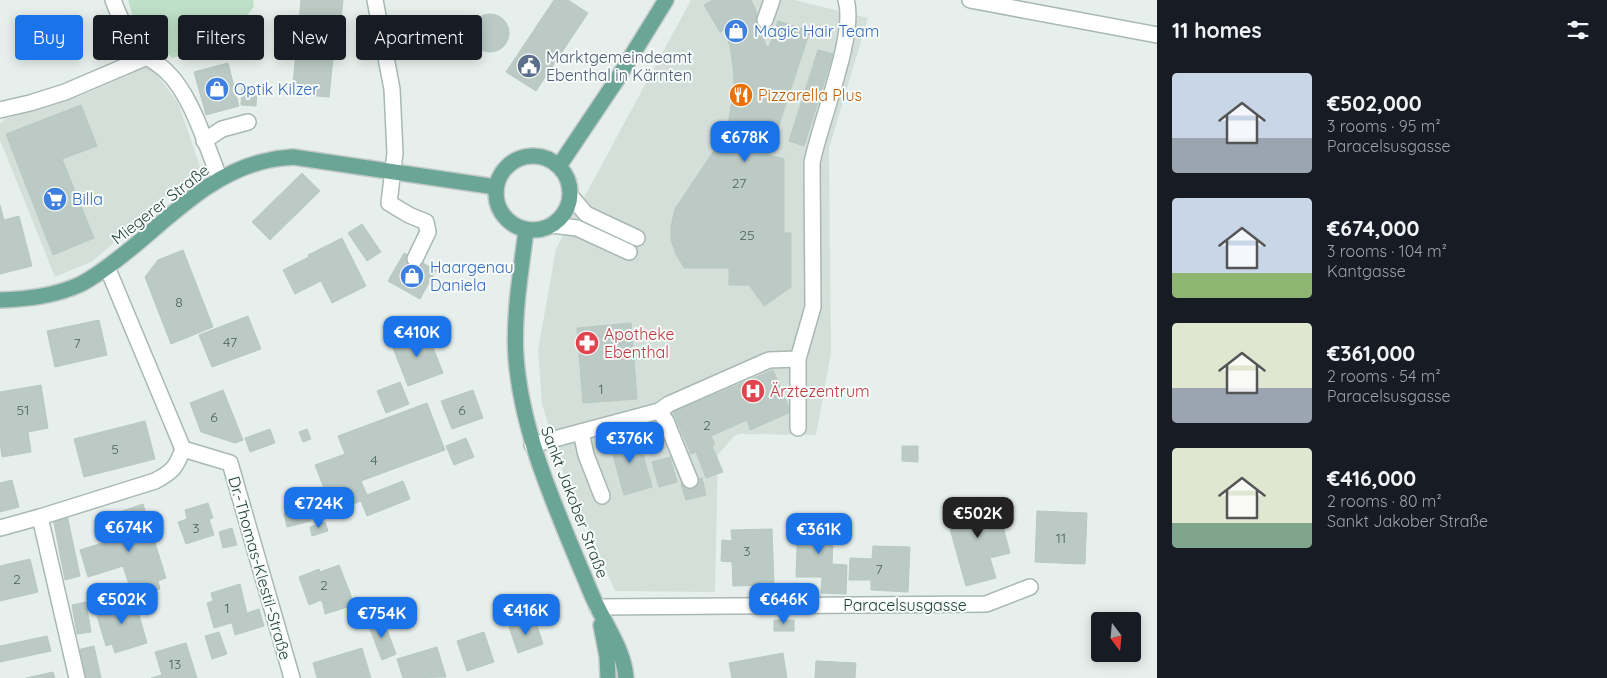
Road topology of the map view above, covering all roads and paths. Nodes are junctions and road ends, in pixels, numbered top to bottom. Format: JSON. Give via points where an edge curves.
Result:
{"nodes":[{"id":1,"x":113,"y":0,"type":"edge"},
{"id":2,"x":375,"y":0,"type":"edge"},
{"id":3,"x":666,"y":0,"type":"edge"},
{"id":4,"x":772,"y":0,"type":"edge"},
{"id":5,"x":846,"y":0,"type":"edge"},
{"id":6,"x":970,"y":0,"type":"edge"},
{"id":7,"x":118,"y":15,"type":"edge"},
{"id":8,"x":765,"y":20,"type":"dead end"},
{"id":9,"x":1157,"y":35,"type":"edge"},
{"id":10,"x":140,"y":60,"type":"edge"},
{"id":11,"x":151,"y":60,"type":"edge"},
{"id":12,"x":0,"y":110,"type":"edge"},
{"id":13,"x":248,"y":122,"type":"dead end"},
{"id":14,"x":204,"y":141,"type":"junction"},
{"id":15,"x":559,"y":166,"type":"junction"},
{"id":16,"x":394,"y":172,"type":"junction"},
{"id":17,"x":220,"y":179,"type":"junction"},
{"id":18,"x":496,"y":187,"type":"junction"},
{"id":19,"x":570,"y":195,"type":"junction"},
{"id":20,"x":551,"y":225,"type":"junction"},
{"id":21,"x":526,"y":230,"type":"junction"},
{"id":22,"x":637,"y":238,"type":"dead end"},
{"id":23,"x":628,"y":252,"type":"dead end"},
{"id":24,"x":415,"y":259,"type":"dead end"},
{"id":25,"x":107,"y":267,"type":"junction"},
{"id":26,"x":0,"y":300,"type":"edge"},
{"id":27,"x":798,"y":359,"type":"junction"},
{"id":28,"x":659,"y":411,"type":"junction"},
{"id":29,"x":798,"y":428,"type":"dead end"},
{"id":30,"x":580,"y":432,"type":"junction"},
{"id":31,"x":532,"y":445,"type":"junction"},
{"id":32,"x":183,"y":449,"type":"junction"},
{"id":33,"x":690,"y":480,"type":"dead end"},
{"id":34,"x":602,"y":496,"type":"dead end"},
{"id":35,"x":40,"y":517,"type":"junction"},
{"id":36,"x":0,"y":528,"type":"edge"},
{"id":37,"x":1030,"y":587,"type":"dead end"},
{"id":38,"x":597,"y":607,"type":"junction"},
{"id":39,"x":77,"y":678,"type":"edge"},
{"id":40,"x":292,"y":678,"type":"edge"},
{"id":41,"x":608,"y":678,"type":"edge"},
{"id":42,"x":626,"y":678,"type":"edge"}],
"edges":[{"from":1,"to":7,"type":"street"},
{"from":2,"to":16,"type":"street","via":[[392,89]]},
{"from":3,"to":15,"type":"main road"},
{"from":4,"to":8,"type":"street"},
{"from":5,"to":27,"type":"street","via":[[846,29],[840,61],[812,163],[814,307]]},
{"from":6,"to":9,"type":"street"},
{"from":10,"to":12,"type":"street","via":[[65,92]]},
{"from":11,"to":14,"type":"street","via":[[177,83]]},
{"from":13,"to":14,"type":"street","via":[[222,129]]},
{"from":14,"to":17,"type":"street"},
{"from":15,"to":18,"type":"main road","via":[[545,158],[529,156],[514,161],[502,172]]},
{"from":15,"to":19,"type":"main road","via":[[567,179]]},
{"from":16,"to":17,"type":"main road","name":"Miegerer Straße","via":[[293,158],[250,165]]},
{"from":16,"to":18,"type":"main road","name":"Miegerer Straße"},
{"from":16,"to":24,"type":"street","via":[[389,203],[426,222],[428,232]]},
{"from":17,"to":25,"type":"main road","name":"Miegerer Straße"},
{"from":18,"to":21,"type":"main road","via":[[496,202],[502,214]]},
{"from":19,"to":20,"type":"main road","via":[[564,212]]},
{"from":19,"to":22,"type":"street","via":[[586,214]]},
{"from":20,"to":21,"type":"main road","via":[[539,230]]},
{"from":20,"to":23,"type":"street","via":[[577,228]]},
{"from":21,"to":31,"type":"main road","name":"Sankt Jakober Straße","via":[[518,291],[516,356]]},
{"from":25,"to":26,"type":"main road","name":"Miegerer Straße","via":[[82,283],[55,293],[26,300]]},
{"from":25,"to":32,"type":"street"},
{"from":27,"to":28,"type":"street","via":[[770,360]]},
{"from":27,"to":29,"type":"street"},
{"from":28,"to":30,"type":"street"},
{"from":28,"to":33,"type":"street"},
{"from":30,"to":31,"type":"street"},
{"from":30,"to":34,"type":"street"},
{"from":31,"to":38,"type":"main road","name":"Sankt Jakober Straße"},
{"from":32,"to":35,"type":"street","via":[[170,473],[155,481]]},
{"from":32,"to":40,"type":"street","name":"Dr.-Thomas-Klestil-Straße","via":[[230,463]]},
{"from":35,"to":36,"type":"street"},
{"from":35,"to":39,"type":"street"},
{"from":37,"to":38,"type":"street","name":"Paracelsusgasse","via":[[986,604]]},
{"from":38,"to":41,"type":"main road","name":"Sankt Jakober Straße"},
{"from":38,"to":42,"type":"main road","name":"Sankt Jakober Straße","via":[[624,660]]}]}
